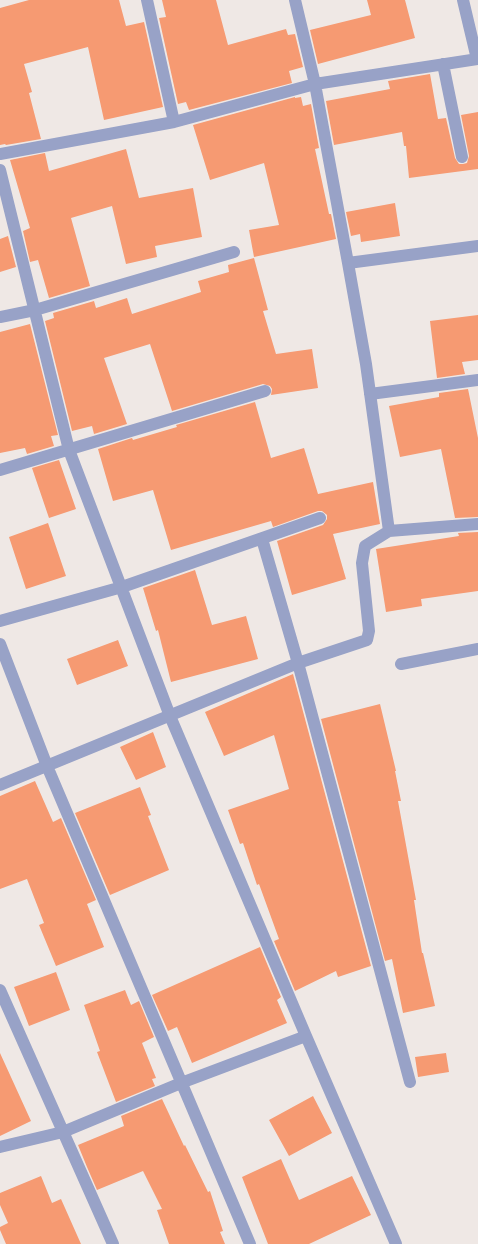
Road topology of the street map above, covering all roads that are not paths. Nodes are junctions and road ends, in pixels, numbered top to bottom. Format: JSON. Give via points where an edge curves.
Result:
{"nodes":[{"id":1,"x":147,"y":0,"type":"edge"},
{"id":2,"x":295,"y":0,"type":"edge"},
{"id":3,"x":463,"y":0,"type":"edge"},
{"id":4,"x":477,"y":59,"type":"edge"},
{"id":5,"x":443,"y":64,"type":"junction"},
{"id":6,"x":315,"y":84,"type":"junction"},
{"id":7,"x":174,"y":122,"type":"junction"},
{"id":8,"x":0,"y":154,"type":"edge"},
{"id":9,"x":462,"y":157,"type":"dead end"},
{"id":10,"x":0,"y":170,"type":"edge"},
{"id":11,"x":478,"y":246,"type":"edge"},
{"id":12,"x":234,"y":252,"type":"dead end"},
{"id":13,"x":348,"y":263,"type":"junction"},
{"id":14,"x":35,"y":310,"type":"junction"},
{"id":15,"x":0,"y":317,"type":"edge"},
{"id":16,"x":478,"y":380,"type":"edge"},
{"id":17,"x":265,"y":391,"type":"dead end"},
{"id":18,"x":370,"y":394,"type":"junction"},
{"id":19,"x":69,"y":450,"type":"junction"},
{"id":20,"x":0,"y":470,"type":"edge"},
{"id":21,"x":320,"y":518,"type":"dead end"},
{"id":22,"x":478,"y":524,"type":"edge"},
{"id":23,"x":390,"y":531,"type":"junction"},
{"id":24,"x":262,"y":539,"type":"junction"},
{"id":25,"x":122,"y":587,"type":"junction"},
{"id":26,"x":0,"y":621,"type":"edge"},
{"id":27,"x":0,"y":644,"type":"edge"},
{"id":28,"x":478,"y":649,"type":"edge"},
{"id":29,"x":298,"y":663,"type":"junction"},
{"id":30,"x":401,"y":664,"type":"dead end"},
{"id":31,"x":170,"y":716,"type":"junction"},
{"id":32,"x":47,"y":766,"type":"junction"},
{"id":33,"x":0,"y":785,"type":"edge"},
{"id":34,"x":0,"y":990,"type":"edge"},
{"id":35,"x":306,"y":1036,"type":"junction"},
{"id":36,"x":410,"y":1082,"type":"dead end"},
{"id":37,"x":181,"y":1083,"type":"junction"},
{"id":38,"x":63,"y":1132,"type":"junction"},
{"id":39,"x":0,"y":1147,"type":"edge"},
{"id":40,"x":113,"y":1244,"type":"edge"},
{"id":41,"x":250,"y":1244,"type":"edge"},
{"id":42,"x":396,"y":1244,"type":"edge"}],
"edges":[{"from":1,"to":7,"type":"street"},
{"from":2,"to":6,"type":"street"},
{"from":3,"to":4,"type":"street"},
{"from":4,"to":5,"type":"street"},
{"from":5,"to":6,"type":"street"},
{"from":5,"to":9,"type":"street"},
{"from":6,"to":7,"type":"street"},
{"from":6,"to":13,"type":"street"},
{"from":7,"to":8,"type":"street"},
{"from":10,"to":14,"type":"street"},
{"from":11,"to":13,"type":"street"},
{"from":12,"to":14,"type":"street"},
{"from":13,"to":18,"type":"street"},
{"from":14,"to":15,"type":"street"},
{"from":14,"to":19,"type":"street"},
{"from":16,"to":18,"type":"street"},
{"from":17,"to":19,"type":"street"},
{"from":18,"to":23,"type":"street"},
{"from":19,"to":20,"type":"street"},
{"from":19,"to":25,"type":"street"},
{"from":21,"to":24,"type":"street"},
{"from":22,"to":23,"type":"street"},
{"from":23,"to":29,"type":"street","via":[[365,546],[362,562],[369,631],[367,640]]},
{"from":24,"to":25,"type":"street"},
{"from":24,"to":29,"type":"street"},
{"from":25,"to":26,"type":"street"},
{"from":25,"to":31,"type":"street"},
{"from":27,"to":32,"type":"street"},
{"from":28,"to":30,"type":"street"},
{"from":29,"to":31,"type":"street"},
{"from":29,"to":36,"type":"street"},
{"from":31,"to":32,"type":"street"},
{"from":31,"to":35,"type":"street"},
{"from":32,"to":33,"type":"street"},
{"from":32,"to":37,"type":"street"},
{"from":34,"to":38,"type":"street"},
{"from":35,"to":37,"type":"street"},
{"from":35,"to":42,"type":"street"},
{"from":37,"to":38,"type":"street"},
{"from":37,"to":41,"type":"street"},
{"from":38,"to":39,"type":"street"},
{"from":38,"to":40,"type":"street"}]}
